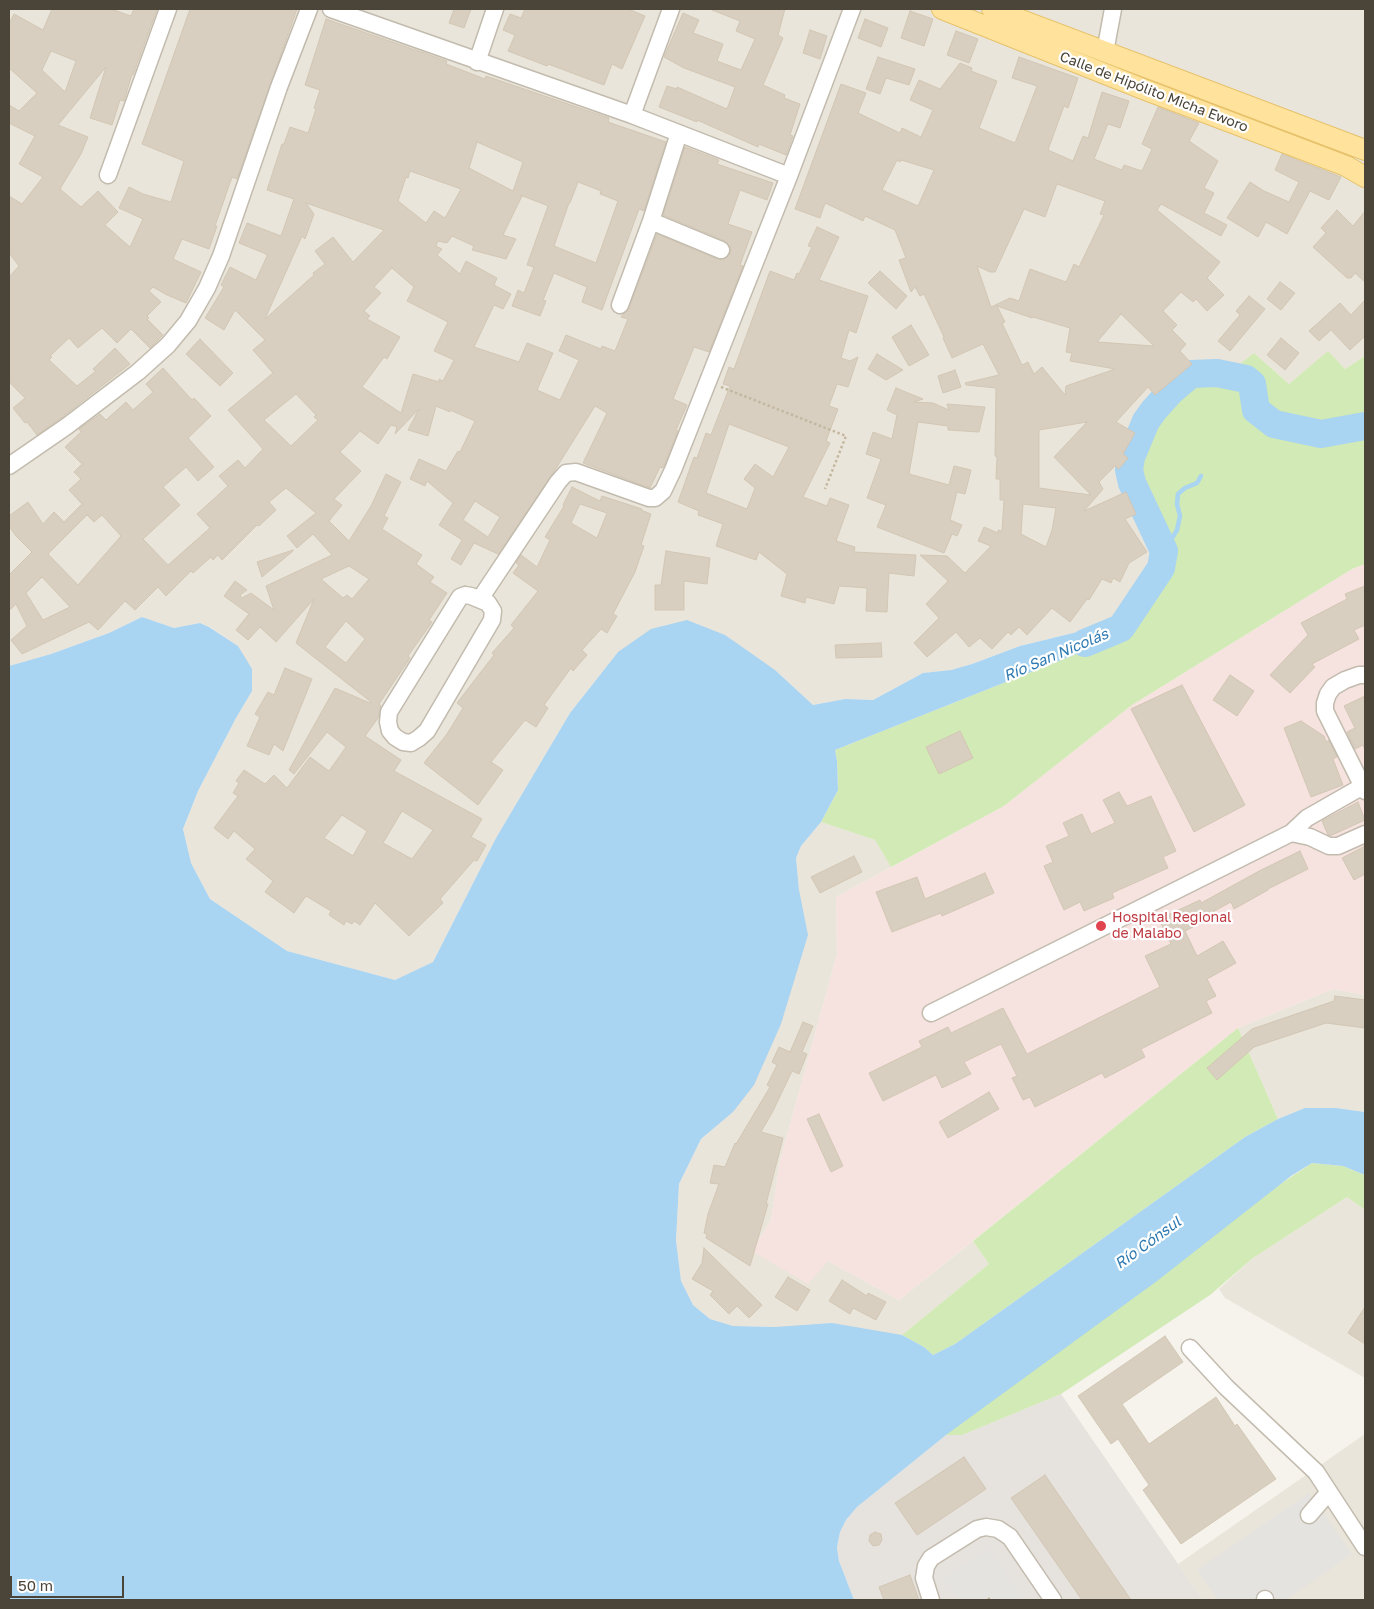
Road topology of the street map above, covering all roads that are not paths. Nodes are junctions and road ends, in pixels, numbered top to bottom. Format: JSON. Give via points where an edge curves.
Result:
{"nodes":[{"id":1,"x":168,"y":9,"type":"edge"},
{"id":2,"x":309,"y":9,"type":"edge"},
{"id":3,"x":331,"y":9,"type":"edge"},
{"id":4,"x":495,"y":9,"type":"edge"},
{"id":5,"x":671,"y":9,"type":"edge"},
{"id":6,"x":852,"y":9,"type":"edge"},
{"id":7,"x":942,"y":9,"type":"edge"},
{"id":8,"x":992,"y":9,"type":"edge"},
{"id":9,"x":1112,"y":9,"type":"edge"},
{"id":10,"x":1105,"y":52,"type":"junction"},
{"id":11,"x":477,"y":62,"type":"junction"},
{"id":12,"x":632,"y":115,"type":"junction"},
{"id":13,"x":678,"y":133,"type":"junction"},
{"id":14,"x":1365,"y":150,"type":"edge"},
{"id":15,"x":108,"y":175,"type":"dead end"},
{"id":16,"x":789,"y":176,"type":"junction"},
{"id":17,"x":1365,"y":177,"type":"edge"},
{"id":18,"x":651,"y":221,"type":"junction"},
{"id":19,"x":721,"y":250,"type":"dead end"},
{"id":20,"x":620,"y":305,"type":"dead end"},
{"id":21,"x":9,"y":466,"type":"edge"},
{"id":22,"x":480,"y":599,"type":"junction"},
{"id":23,"x":1365,"y":675,"type":"edge"},
{"id":24,"x":1364,"y":789,"type":"edge"},
{"id":25,"x":1291,"y":833,"type":"junction"},
{"id":26,"x":1365,"y":834,"type":"edge"},
{"id":27,"x":931,"y":1013,"type":"dead end"},
{"id":28,"x":1190,"y":1348,"type":"dead end"},
{"id":29,"x":1329,"y":1492,"type":"junction"},
{"id":30,"x":1309,"y":1515,"type":"dead end"},
{"id":31,"x":1365,"y":1548,"type":"edge"},
{"id":32,"x":932,"y":1600,"type":"edge"},
{"id":33,"x":1053,"y":1600,"type":"edge"}],
"edges":[{"from":1,"to":15,"type":"street"},
{"from":2,"to":21,"type":"street","via":[[221,256],[208,288],[188,321],[168,345],[138,372]]},
{"from":3,"to":11,"type":"street"},
{"from":4,"to":11,"type":"street"},
{"from":5,"to":12,"type":"street"},
{"from":6,"to":16,"type":"street"},
{"from":7,"to":17,"type":"main road","name":"Calle de Hipólito Micha Eworo","via":[[1346,166]]},
{"from":8,"to":10,"type":"main road","name":"Calle de Hipólito Micha Eworo"},
{"from":9,"to":10,"type":"street"},
{"from":10,"to":14,"type":"main road","name":"Calle de Hipólito Micha Eworo"},
{"from":11,"to":12,"type":"street"},
{"from":12,"to":13,"type":"street"},
{"from":13,"to":16,"type":"street"},
{"from":13,"to":18,"type":"street"},
{"from":16,"to":22,"type":"street","via":[[673,470],[659,495],[648,498],[576,472],[566,473]]},
{"from":18,"to":19,"type":"street"},
{"from":18,"to":20,"type":"street"},
{"from":22,"to":22,"type":"street","via":[[465,595],[460,598],[390,712],[390,731],[403,742],[411,743],[427,730],[492,620],[493,611]]},
{"from":23,"to":24,"type":"street","via":[[1333,687],[1325,702],[1325,711]]},
{"from":24,"to":25,"type":"street","via":[[1307,818]]},
{"from":25,"to":26,"type":"street","via":[[1328,846],[1346,844]]},
{"from":25,"to":27,"type":"street"},
{"from":28,"to":29,"type":"street","via":[[1226,1387],[1316,1472]]},
{"from":29,"to":30,"type":"street"},
{"from":29,"to":31,"type":"street"},
{"from":32,"to":33,"type":"street","via":[[924,1578],[931,1558],[977,1529],[986,1527],[998,1529],[1010,1537]]}]}
